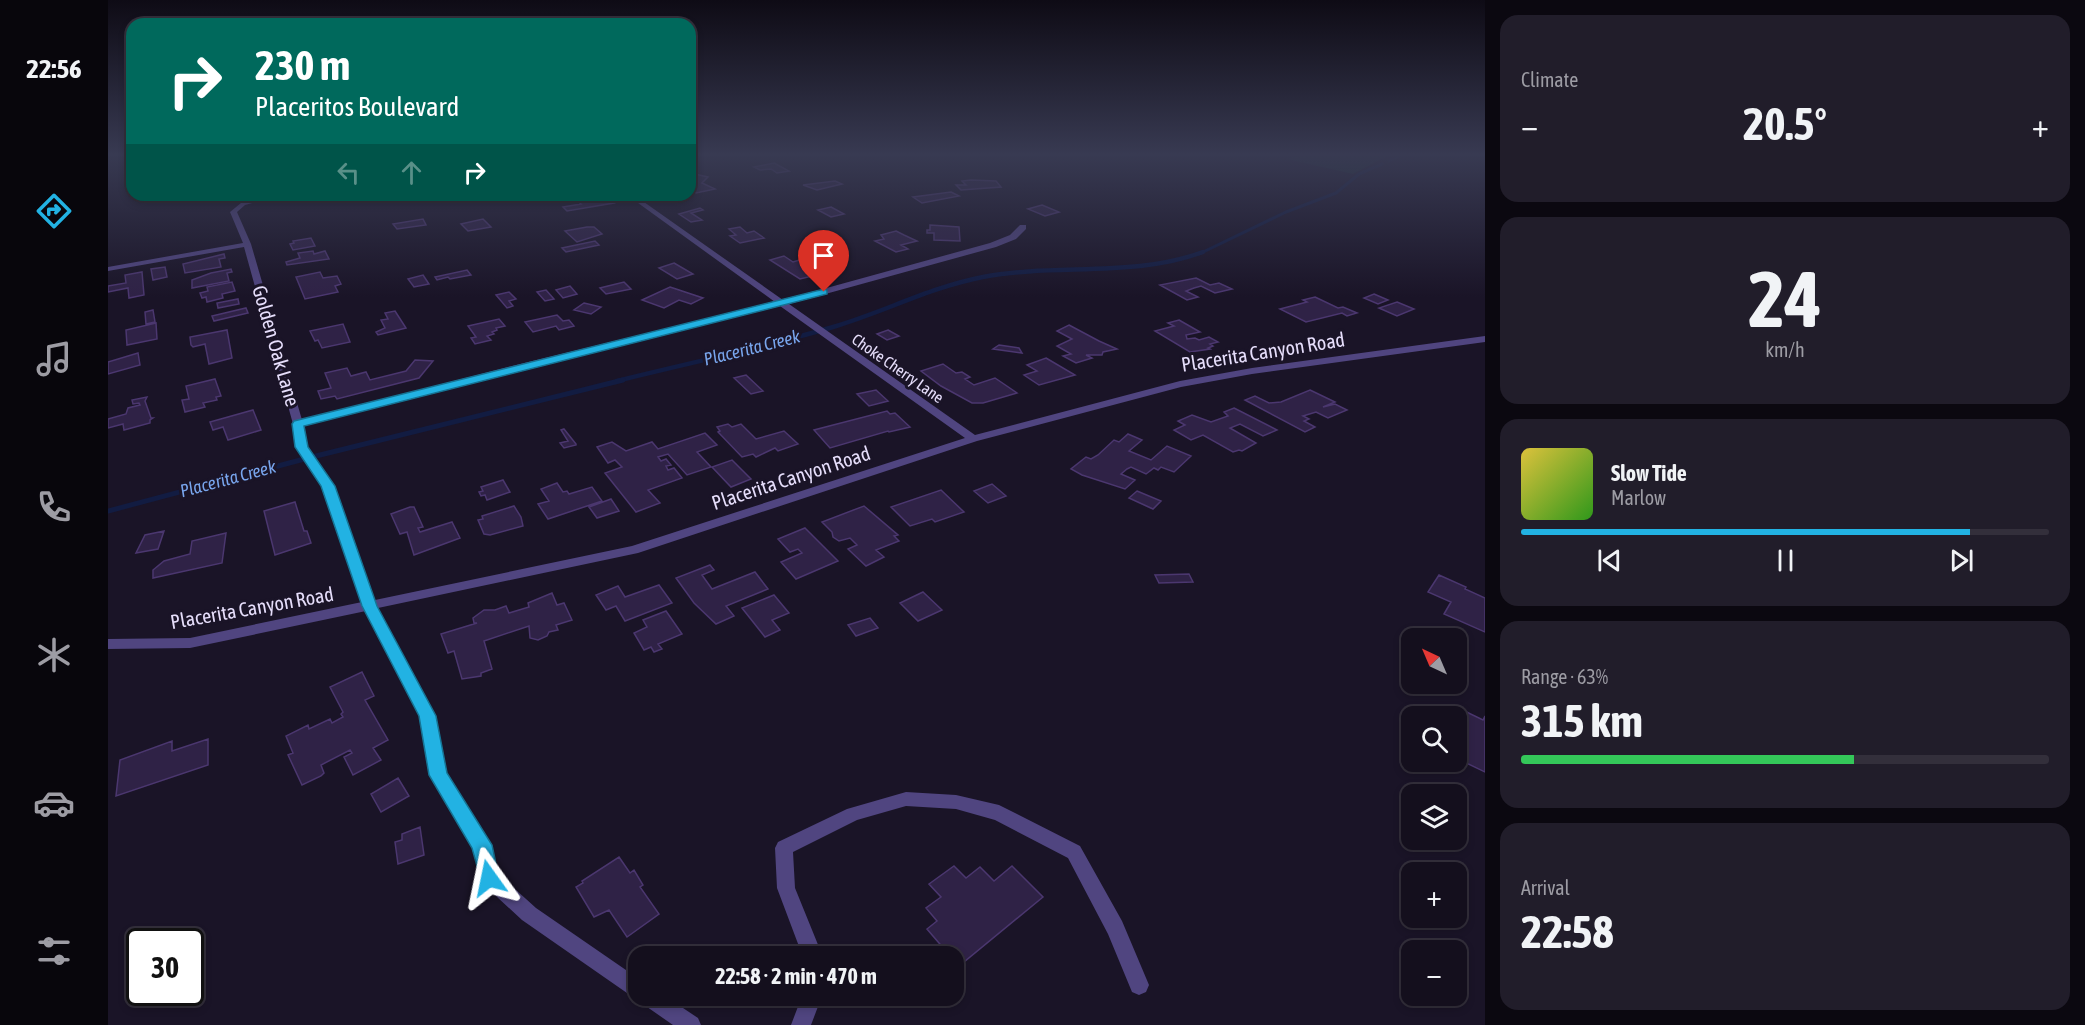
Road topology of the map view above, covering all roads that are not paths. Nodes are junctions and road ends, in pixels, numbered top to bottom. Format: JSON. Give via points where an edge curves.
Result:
{"nodes":[{"id":1,"x":252,"y":202,"type":"edge"},
{"id":2,"x":640,"y":202,"type":"edge"},
{"id":3,"x":1023,"y":227,"type":"dead end"},
{"id":4,"x":247,"y":244,"type":"junction"},
{"id":5,"x":108,"y":269,"type":"edge"},
{"id":6,"x":782,"y":303,"type":"junction"},
{"id":7,"x":1485,"y":339,"type":"edge"},
{"id":8,"x":298,"y":424,"type":"junction"},
{"id":9,"x":973,"y":439,"type":"junction"},
{"id":10,"x":370,"y":606,"type":"junction"},
{"id":11,"x":108,"y":644,"type":"edge"},
{"id":12,"x":809,"y":946,"type":"edge"},
{"id":13,"x":628,"y":983,"type":"edge"},
{"id":14,"x":1139,"y":985,"type":"dead end"},
{"id":15,"x":662,"y":1006,"type":"edge"},
{"id":16,"x":808,"y":1006,"type":"edge"},
{"id":17,"x":691,"y":1025,"type":"edge"},
{"id":18,"x":801,"y":1025,"type":"edge"}],
"edges":[{"from":1,"to":4,"type":"street","name":"Golden Oak Lane","via":[[233,212]]},
{"from":2,"to":6,"type":"street","name":"Choke Cherry Lane"},
{"from":3,"to":6,"type":"street","via":[[993,245]]},
{"from":4,"to":5,"type":"street"},
{"from":4,"to":8,"type":"street","name":"Golden Oak Lane"},
{"from":6,"to":8,"type":"street"},
{"from":6,"to":9,"type":"street","name":"Choke Cherry Lane"},
{"from":7,"to":9,"type":"street","name":"Placerita Canyon Road","via":[[1209,378]]},
{"from":8,"to":10,"type":"street","name":"Golden Oak Lane","via":[[302,447],[328,486]]},
{"from":9,"to":10,"type":"street","name":"Placerita Canyon Road","via":[[634,550]]},
{"from":10,"to":11,"type":"street","name":"Placerita Canyon Road","via":[[190,643]]},
{"from":10,"to":13,"type":"street","name":"Golden Oak Lane","via":[[428,716],[438,775],[482,845],[489,878],[529,914]]},
{"from":12,"to":14,"type":"street","via":[[786,888],[784,848],[853,814],[906,799],[956,802],[999,813],[1074,852],[1115,928]]},
{"from":15,"to":17,"type":"street"},
{"from":16,"to":18,"type":"street"}]}
